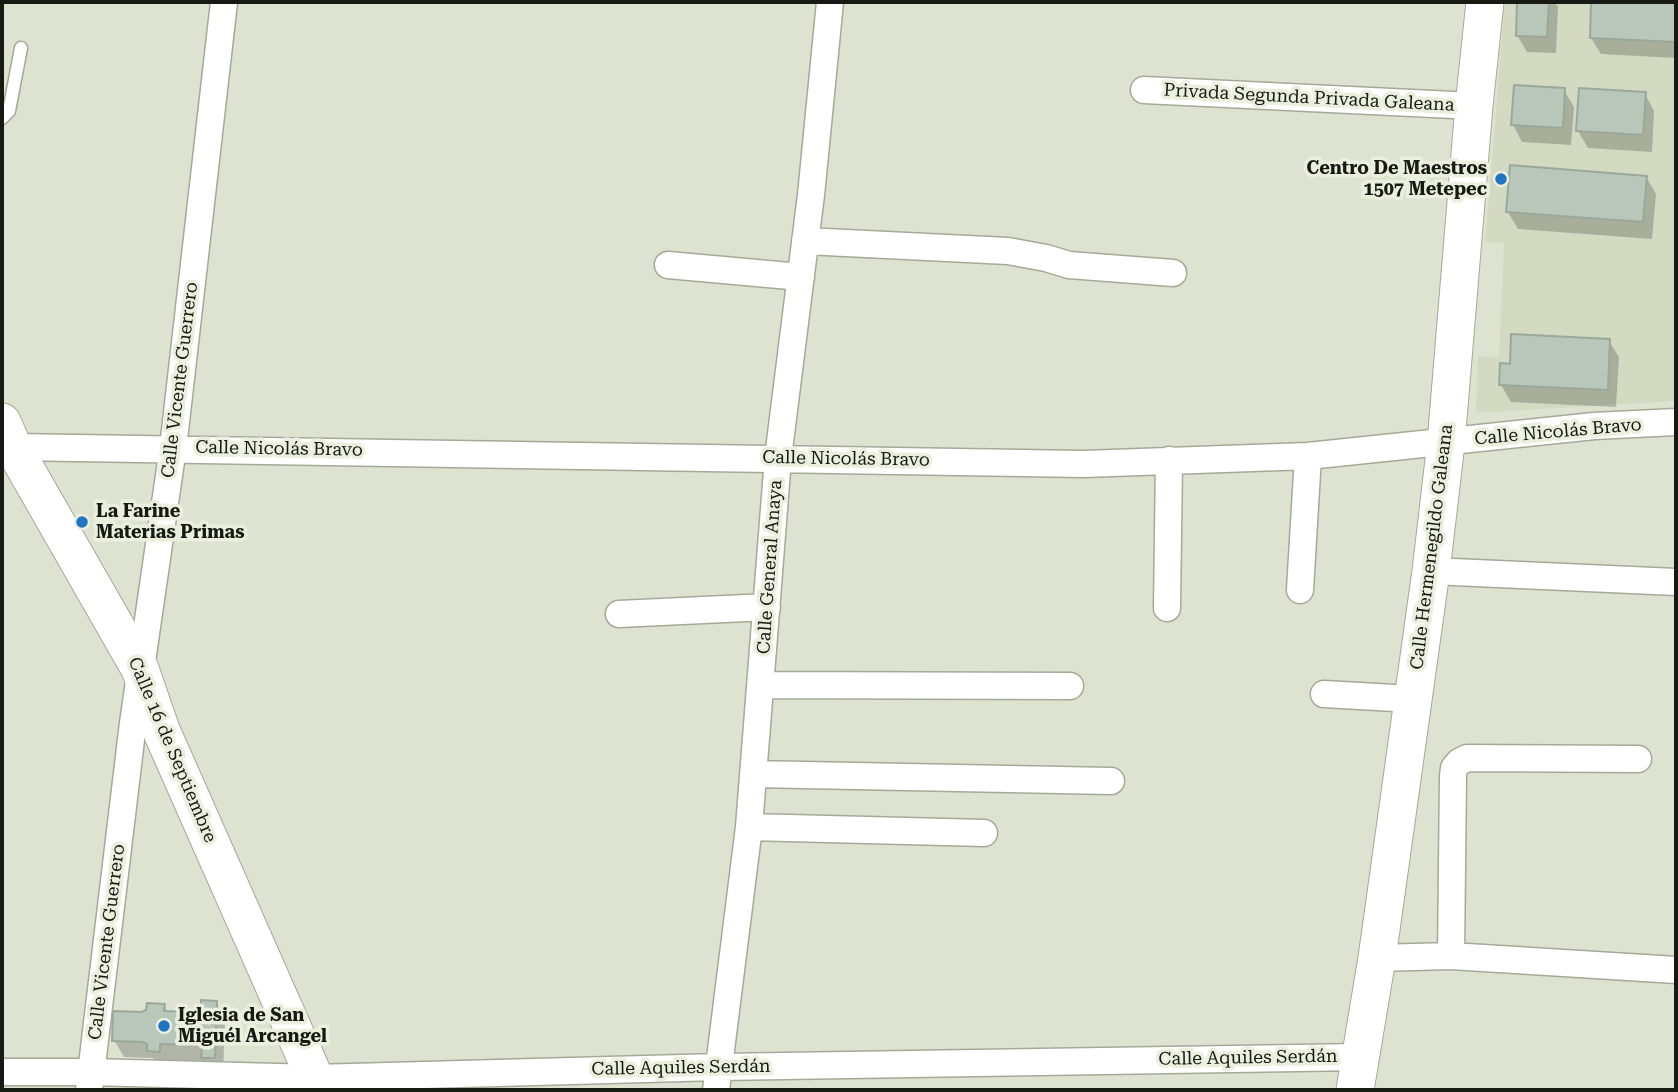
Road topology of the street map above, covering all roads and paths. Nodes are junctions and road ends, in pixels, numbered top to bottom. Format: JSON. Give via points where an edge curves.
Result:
{"nodes":[{"id":1,"x":224,"y":2,"type":"edge"},
{"id":2,"x":831,"y":2,"type":"edge"},
{"id":3,"x":1485,"y":2,"type":"edge"},
{"id":4,"x":21,"y":48,"type":"dead end"},
{"id":5,"x":1144,"y":90,"type":"dead end"},
{"id":6,"x":1474,"y":106,"type":"junction"},
{"id":7,"x":2,"y":118,"type":"edge"},
{"id":8,"x":805,"y":241,"type":"junction"},
{"id":9,"x":668,"y":265,"type":"dead end"},
{"id":10,"x":1172,"y":273,"type":"dead end"},
{"id":11,"x":801,"y":277,"type":"junction"},
{"id":12,"x":1676,"y":422,"type":"edge"},
{"id":13,"x":8,"y":434,"type":"edge"},
{"id":14,"x":1447,"y":443,"type":"junction"},
{"id":15,"x":173,"y":448,"type":"junction"},
{"id":16,"x":1308,"y":456,"type":"junction"},
{"id":17,"x":779,"y":458,"type":"junction"},
{"id":18,"x":1169,"y":460,"type":"junction"},
{"id":19,"x":1431,"y":571,"type":"junction"},
{"id":20,"x":1676,"y":582,"type":"edge"},
{"id":21,"x":1300,"y":590,"type":"dead end"},
{"id":22,"x":767,"y":607,"type":"junction"},
{"id":23,"x":1167,"y":608,"type":"dead end"},
{"id":24,"x":619,"y":614,"type":"dead end"},
{"id":25,"x":140,"y":669,"type":"junction"},
{"id":26,"x":761,"y":685,"type":"junction"},
{"id":27,"x":1070,"y":687,"type":"dead end"},
{"id":28,"x":1324,"y":694,"type":"dead end"},
{"id":29,"x":1412,"y":699,"type":"junction"},
{"id":30,"x":1638,"y":759,"type":"dead end"},
{"id":31,"x":753,"y":774,"type":"junction"},
{"id":32,"x":1111,"y":780,"type":"dead end"},
{"id":33,"x":749,"y":827,"type":"junction"},
{"id":34,"x":984,"y":833,"type":"dead end"},
{"id":35,"x":1451,"y":956,"type":"junction"},
{"id":36,"x":1377,"y":958,"type":"junction"},
{"id":37,"x":1676,"y":970,"type":"edge"},
{"id":38,"x":2,"y":1072,"type":"edge"},
{"id":39,"x":1358,"y":1073,"type":"edge"},
{"id":40,"x":717,"y":1078,"type":"edge"},
{"id":41,"x":90,"y":1081,"type":"edge"},
{"id":42,"x":317,"y":1084,"type":"edge"}],
"edges":[{"from":1,"to":15,"type":"street","name":"Calle Vicente Guerrero"},
{"from":2,"to":8,"type":"street","name":"Calle General Anaya"},
{"from":3,"to":6,"type":"street","name":"Calle Hermenegildo Galeana"},
{"from":4,"to":7,"type":"lane","via":[[9,111]]},
{"from":5,"to":6,"type":"street","name":"Privada Segunda Privada Galeana"},
{"from":6,"to":14,"type":"street","name":"Calle Hermenegildo Galeana"},
{"from":8,"to":10,"type":"street","via":[[1008,251],[1069,265]]},
{"from":8,"to":11,"type":"street","name":"Calle General Anaya"},
{"from":9,"to":11,"type":"street"},
{"from":11,"to":17,"type":"street","name":"Calle General Anaya"},
{"from":12,"to":14,"type":"street","name":"Calle Nicolás Bravo","via":[[1594,426]]},
{"from":13,"to":15,"type":"street","name":"Calle Nicolás Bravo"},
{"from":13,"to":25,"type":"street","name":"Calle 16 de Septiembre"},
{"from":14,"to":16,"type":"street","name":"Calle Nicolás Bravo"},
{"from":14,"to":19,"type":"street","name":"Calle Hermenegildo Galeana"},
{"from":15,"to":17,"type":"street","name":"Calle Nicolás Bravo"},
{"from":15,"to":25,"type":"street","name":"Calle Vicente Guerrero"},
{"from":16,"to":18,"type":"street","name":"Calle Nicolás Bravo"},
{"from":16,"to":21,"type":"street"},
{"from":17,"to":18,"type":"street","name":"Calle Nicolás Bravo","via":[[1084,464]]},
{"from":17,"to":22,"type":"street","name":"Calle General Anaya"},
{"from":18,"to":23,"type":"street"},
{"from":19,"to":20,"type":"street"},
{"from":19,"to":29,"type":"street","name":"Calle Hermenegildo Galeana"},
{"from":22,"to":24,"type":"street"},
{"from":22,"to":26,"type":"street","name":"Calle General Anaya"},
{"from":25,"to":41,"type":"street","name":"Calle Vicente Guerrero"},
{"from":25,"to":42,"type":"street","name":"Calle 16 de Septiembre","via":[[161,730]]},
{"from":26,"to":27,"type":"street"},
{"from":26,"to":31,"type":"street","name":"Calle General Anaya"},
{"from":28,"to":29,"type":"street"},
{"from":29,"to":36,"type":"street","name":"Calle Hermenegildo Galeana"},
{"from":30,"to":35,"type":"street","via":[[1467,758],[1459,762],[1453,776]]},
{"from":31,"to":32,"type":"street"},
{"from":31,"to":33,"type":"street","name":"Calle General Anaya"},
{"from":33,"to":34,"type":"street"},
{"from":33,"to":40,"type":"street","name":"Calle General Anaya"},
{"from":35,"to":36,"type":"street"},
{"from":35,"to":37,"type":"street"},
{"from":36,"to":39,"type":"street","name":"Calle Hermenegildo Galeana"},
{"from":38,"to":41,"type":"street","name":"Calle Aquiles Serdán"},
{"from":39,"to":40,"type":"street","name":"Calle Aquiles Serdán"},
{"from":40,"to":42,"type":"street","name":"Calle Aquiles Serdán"},
{"from":41,"to":42,"type":"street","name":"Calle Aquiles Serdán"}]}
